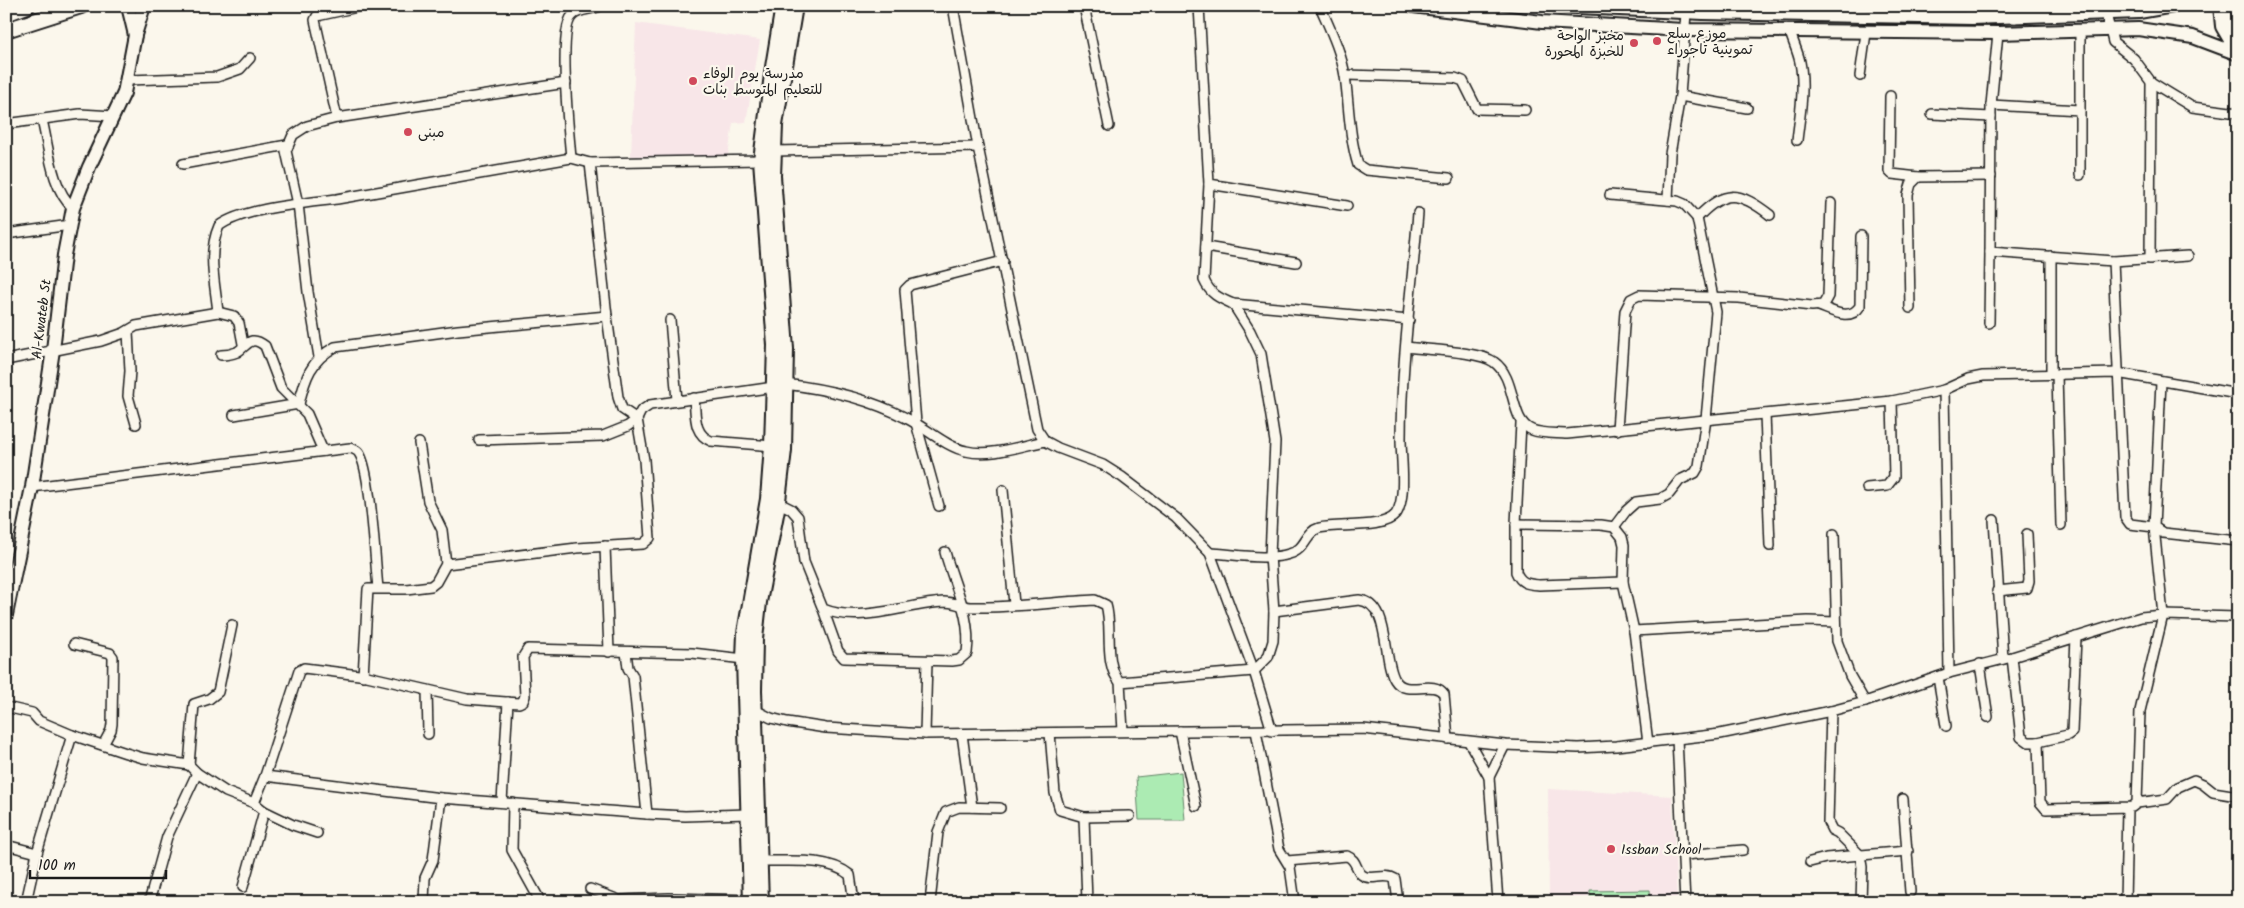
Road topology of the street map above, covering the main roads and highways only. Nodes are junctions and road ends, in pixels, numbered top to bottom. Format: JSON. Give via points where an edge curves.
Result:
{"nodes":[{"id":1,"x":28,"y":6,"type":"edge"},
{"id":2,"x":81,"y":6,"type":"edge"},
{"id":3,"x":128,"y":6,"type":"edge"},
{"id":4,"x":144,"y":6,"type":"edge"},
{"id":5,"x":1413,"y":6,"type":"edge"},
{"id":6,"x":1557,"y":6,"type":"edge"},
{"id":7,"x":2173,"y":6,"type":"edge"},
{"id":8,"x":2222,"y":6,"type":"edge"},
{"id":9,"x":1702,"y":10,"type":"edge"},
{"id":10,"x":788,"y":11,"type":"edge"},
{"id":11,"x":1832,"y":11,"type":"edge"},
{"id":12,"x":1971,"y":12,"type":"edge"},
{"id":13,"x":2015,"y":12,"type":"edge"},
{"id":14,"x":6,"y":14,"type":"edge"},
{"id":15,"x":6,"y":30,"type":"edge"},
{"id":16,"x":135,"y":36,"type":"junction"},
{"id":17,"x":2238,"y":50,"type":"edge"},
{"id":18,"x":2238,"y":54,"type":"edge"},
{"id":19,"x":779,"y":386,"type":"junction"},
{"id":20,"x":773,"y":501,"type":"junction"},
{"id":21,"x":6,"y":615,"type":"edge"},
{"id":22,"x":750,"y":707,"type":"junction"},
{"id":23,"x":754,"y":901,"type":"edge"}],
"edges":[{"from":1,"to":14,"type":"main road"},
{"from":2,"to":15,"type":"main road"},
{"from":3,"to":16,"type":"main road"},
{"from":4,"to":16,"type":"main road"},
{"from":5,"to":18,"type":"main road","via":[[1542,22],[1684,30],[1998,33],[2138,29],[2174,33]]},
{"from":6,"to":9,"type":"main road"},
{"from":7,"to":13,"type":"main road","via":[[2106,14]]},
{"from":8,"to":17,"type":"highway","via":[[2224,26]]},
{"from":9,"to":11,"type":"main road"},
{"from":10,"to":19,"type":"main road","via":[[774,151],[786,349]]},
{"from":10,"to":19,"type":"main road","via":[[772,68],[762,160]]},
{"from":11,"to":12,"type":"main road"},
{"from":12,"to":13,"type":"main road"},
{"from":16,"to":21,"type":"main road","name":"Al-Kwateb St","via":[[128,80],[73,208],[32,487]]},
{"from":19,"to":20,"type":"main road","via":[[772,446]]},
{"from":19,"to":20,"type":"main road","via":[[784,450]]},
{"from":20,"to":22,"type":"main road","via":[[759,602]]},
{"from":20,"to":22,"type":"main road","via":[[747,625],[744,659]]},
{"from":22,"to":23,"type":"main road","via":[[748,814]]},
{"from":22,"to":23,"type":"main road","via":[[760,861]]}]}
